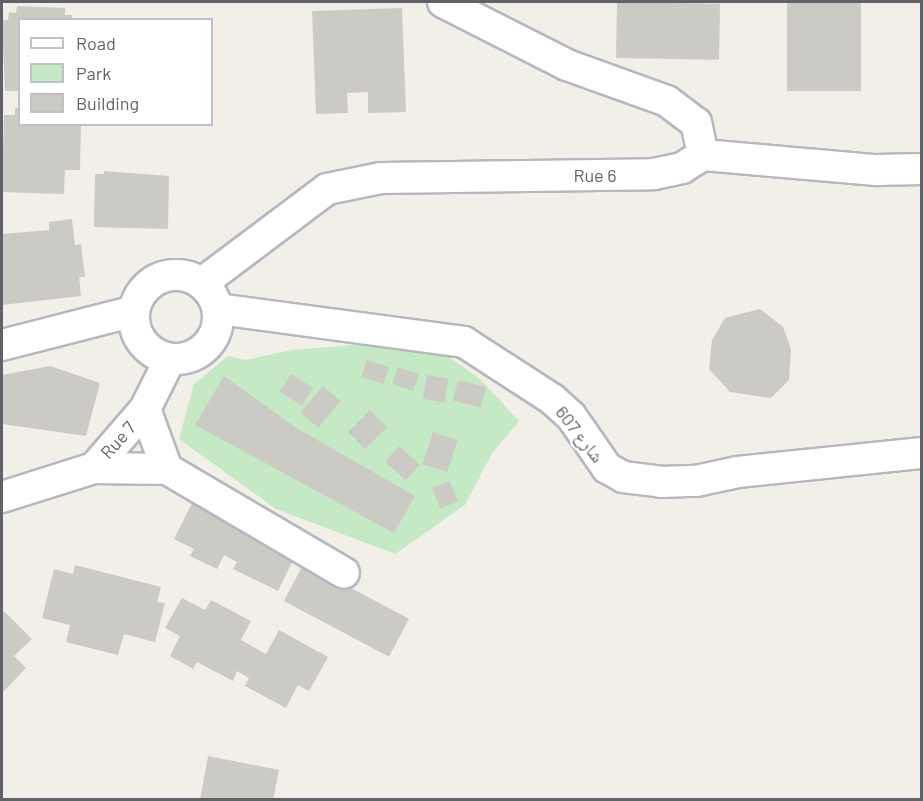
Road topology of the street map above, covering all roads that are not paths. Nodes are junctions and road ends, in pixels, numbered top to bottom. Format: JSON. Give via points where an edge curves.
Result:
{"nodes":[{"id":1,"x":443,"y":2,"type":"edge"},
{"id":2,"x":703,"y":155,"type":"junction"},
{"id":3,"x":921,"y":169,"type":"edge"},
{"id":4,"x":202,"y":283,"type":"junction"},
{"id":5,"x":218,"y":309,"type":"junction"},
{"id":6,"x":134,"y":311,"type":"junction"},
{"id":7,"x":2,"y":345,"type":"edge"},
{"id":8,"x":170,"y":359,"type":"junction"},
{"id":9,"x":145,"y":409,"type":"junction"},
{"id":10,"x":921,"y":453,"type":"edge"},
{"id":11,"x":94,"y":468,"type":"junction"},
{"id":12,"x":168,"y":469,"type":"junction"},
{"id":13,"x":2,"y":497,"type":"edge"},
{"id":14,"x":344,"y":573,"type":"dead end"}],
"edges":[{"from":1,"to":2,"type":"street","via":[[567,65],[667,101],[696,123]]},
{"from":2,"to":3,"type":"street","via":[[876,170]]},
{"from":2,"to":4,"type":"street","name":"Rue 6","via":[[682,168],[654,174],[381,178],[327,189]]},
{"from":4,"to":5,"type":"street"},
{"from":4,"to":6,"type":"street","via":[[181,275],[160,278],[142,291]]},
{"from":5,"to":8,"type":"street","via":[[212,339],[201,351],[187,358]]},
{"from":5,"to":10,"type":"street","name":"شارع 607","via":[[464,342],[552,399],[571,416],[607,468],[623,477],[696,481],[738,472]]},
{"from":6,"to":7,"type":"street"},
{"from":6,"to":8,"type":"street","via":[[137,333],[150,350]]},
{"from":8,"to":9,"type":"street","name":"Rue 7"},
{"from":9,"to":11,"type":"street","name":"Rue 7"},
{"from":9,"to":12,"type":"street"},
{"from":11,"to":12,"type":"street"},
{"from":11,"to":13,"type":"street","name":"Rue 7"},
{"from":12,"to":14,"type":"street"}]}
